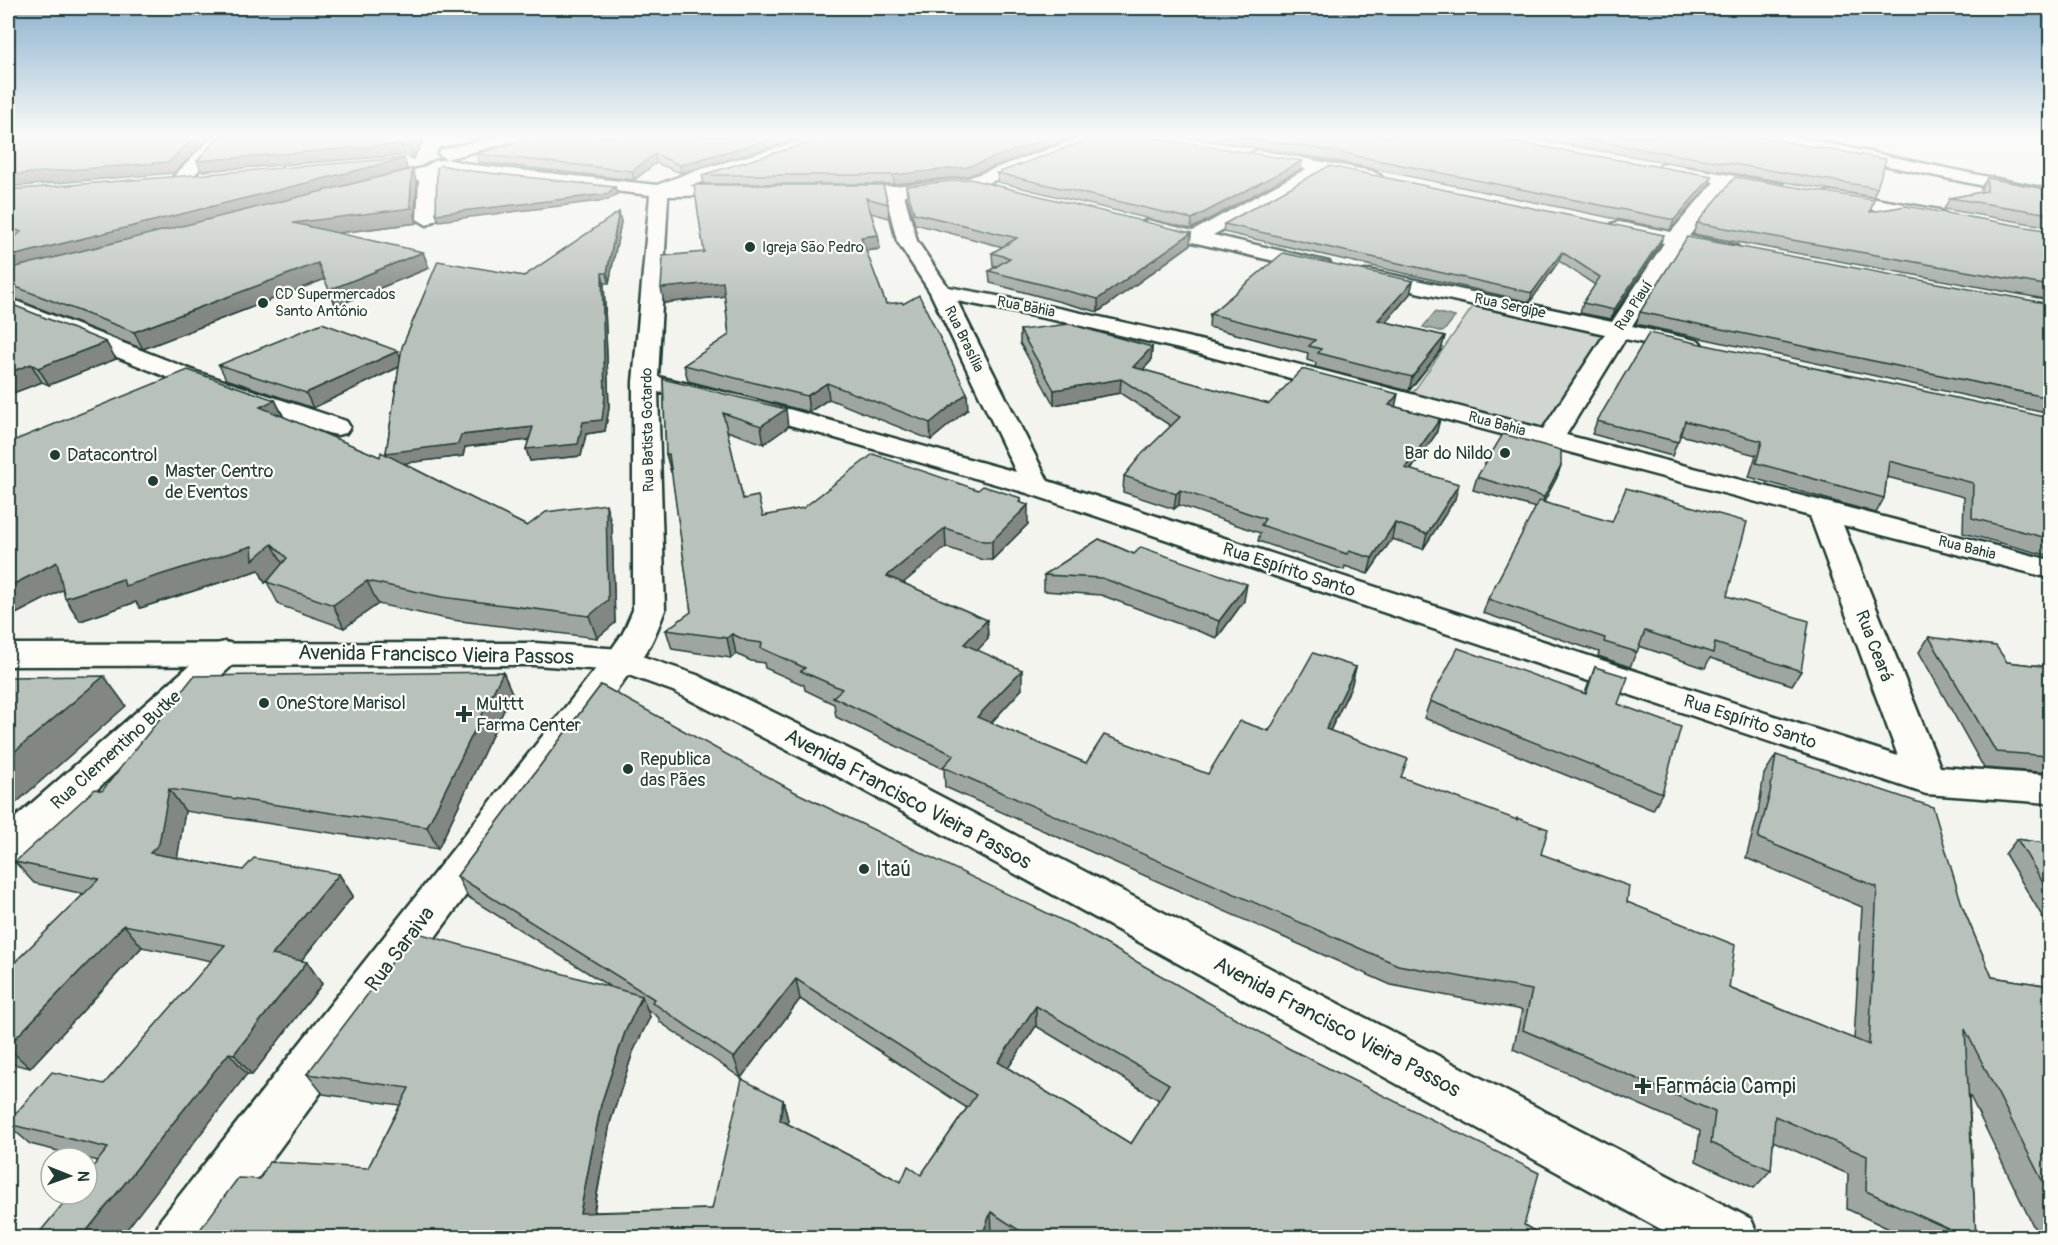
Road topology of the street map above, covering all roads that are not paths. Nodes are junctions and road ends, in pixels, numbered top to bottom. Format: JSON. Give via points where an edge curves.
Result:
{"nodes":[{"id":1,"x":432,"y":194,"type":"edge"},
{"id":2,"x":659,"y":194,"type":"edge"},
{"id":3,"x":895,"y":194,"type":"edge"},
{"id":4,"x":1274,"y":194,"type":"edge"},
{"id":5,"x":1714,"y":194,"type":"edge"},
{"id":6,"x":1814,"y":194,"type":"edge"},
{"id":7,"x":427,"y":219,"type":"dead end"},
{"id":8,"x":1958,"y":219,"type":"edge"},
{"id":9,"x":1127,"y":221,"type":"edge"},
{"id":10,"x":1606,"y":225,"type":"edge"},
{"id":11,"x":1194,"y":238,"type":"junction"},
{"id":12,"x":1676,"y":240,"type":"junction"},
{"id":13,"x":1747,"y":253,"type":"edge"},
{"id":14,"x":941,"y":292,"type":"junction"},
{"id":15,"x":8,"y":305,"type":"edge"},
{"id":16,"x":1618,"y":330,"type":"junction"},
{"id":17,"x":1712,"y":350,"type":"edge"},
{"id":18,"x":188,"y":376,"type":"junction"},
{"id":19,"x":645,"y":382,"type":"junction"},
{"id":20,"x":156,"y":390,"type":"edge"},
{"id":21,"x":337,"y":427,"type":"dead end"},
{"id":22,"x":1550,"y":439,"type":"junction"},
{"id":23,"x":1037,"y":487,"type":"junction"},
{"id":24,"x":1823,"y":512,"type":"junction"},
{"id":25,"x":2050,"y":569,"type":"edge"},
{"id":26,"x":225,"y":652,"type":"junction"},
{"id":27,"x":8,"y":655,"type":"edge"},
{"id":28,"x":621,"y":660,"type":"junction"},
{"id":29,"x":1926,"y":780,"type":"junction"},
{"id":30,"x":2050,"y":789,"type":"edge"},
{"id":31,"x":8,"y":847,"type":"edge"},
{"id":32,"x":180,"y":1238,"type":"edge"},
{"id":33,"x":1731,"y":1238,"type":"edge"}],
"edges":[{"from":1,"to":7,"type":"street"},
{"from":2,"to":19,"type":"street","name":"Rua Batista Gotardo"},
{"from":3,"to":14,"type":"street","name":"Rua Brasília","via":[[908,241]]},
{"from":4,"to":11,"type":"street"},
{"from":5,"to":12,"type":"street","name":"Rua Piauí"},
{"from":6,"to":8,"type":"street"},
{"from":9,"to":11,"type":"street","name":"Rua Sergipe"},
{"from":10,"to":12,"type":"street"},
{"from":11,"to":16,"type":"street","name":"Rua Sergipe"},
{"from":12,"to":13,"type":"street"},
{"from":12,"to":16,"type":"street","name":"Rua Piauí"},
{"from":14,"to":22,"type":"street","name":"Rua Bahia","via":[[1029,306],[1193,344]]},
{"from":14,"to":23,"type":"street","name":"Rua Brasília"},
{"from":15,"to":18,"type":"street"},
{"from":16,"to":17,"type":"street","name":"Rua Sergipe"},
{"from":16,"to":22,"type":"street","name":"Rua Piauí"},
{"from":18,"to":20,"type":"street"},
{"from":18,"to":21,"type":"street"},
{"from":19,"to":23,"type":"street","name":"Rua Espírito Santo","via":[[732,401]]},
{"from":19,"to":28,"type":"street","name":"Rua Batista Gotardo","via":[[650,610],[639,636]]},
{"from":22,"to":24,"type":"street","name":"Rua Bahia"},
{"from":23,"to":29,"type":"street","name":"Rua Espírito Santo"},
{"from":24,"to":25,"type":"street","name":"Rua Bahia"},
{"from":24,"to":29,"type":"street","name":"Rua Ceará"},
{"from":26,"to":27,"type":"street","name":"Avenida Francisco Vieira Passos"},
{"from":26,"to":28,"type":"street","name":"Avenida Francisco Vieira Passos","via":[[535,654]]},
{"from":26,"to":31,"type":"street","name":"Rua Clementino Butke"},
{"from":28,"to":32,"type":"street","name":"Rua Saraiva"},
{"from":28,"to":33,"type":"street","name":"Avenida Francisco Vieira Passos","via":[[685,683],[856,769]]},
{"from":29,"to":30,"type":"street","name":"Rua Espírito Santo"}]}
